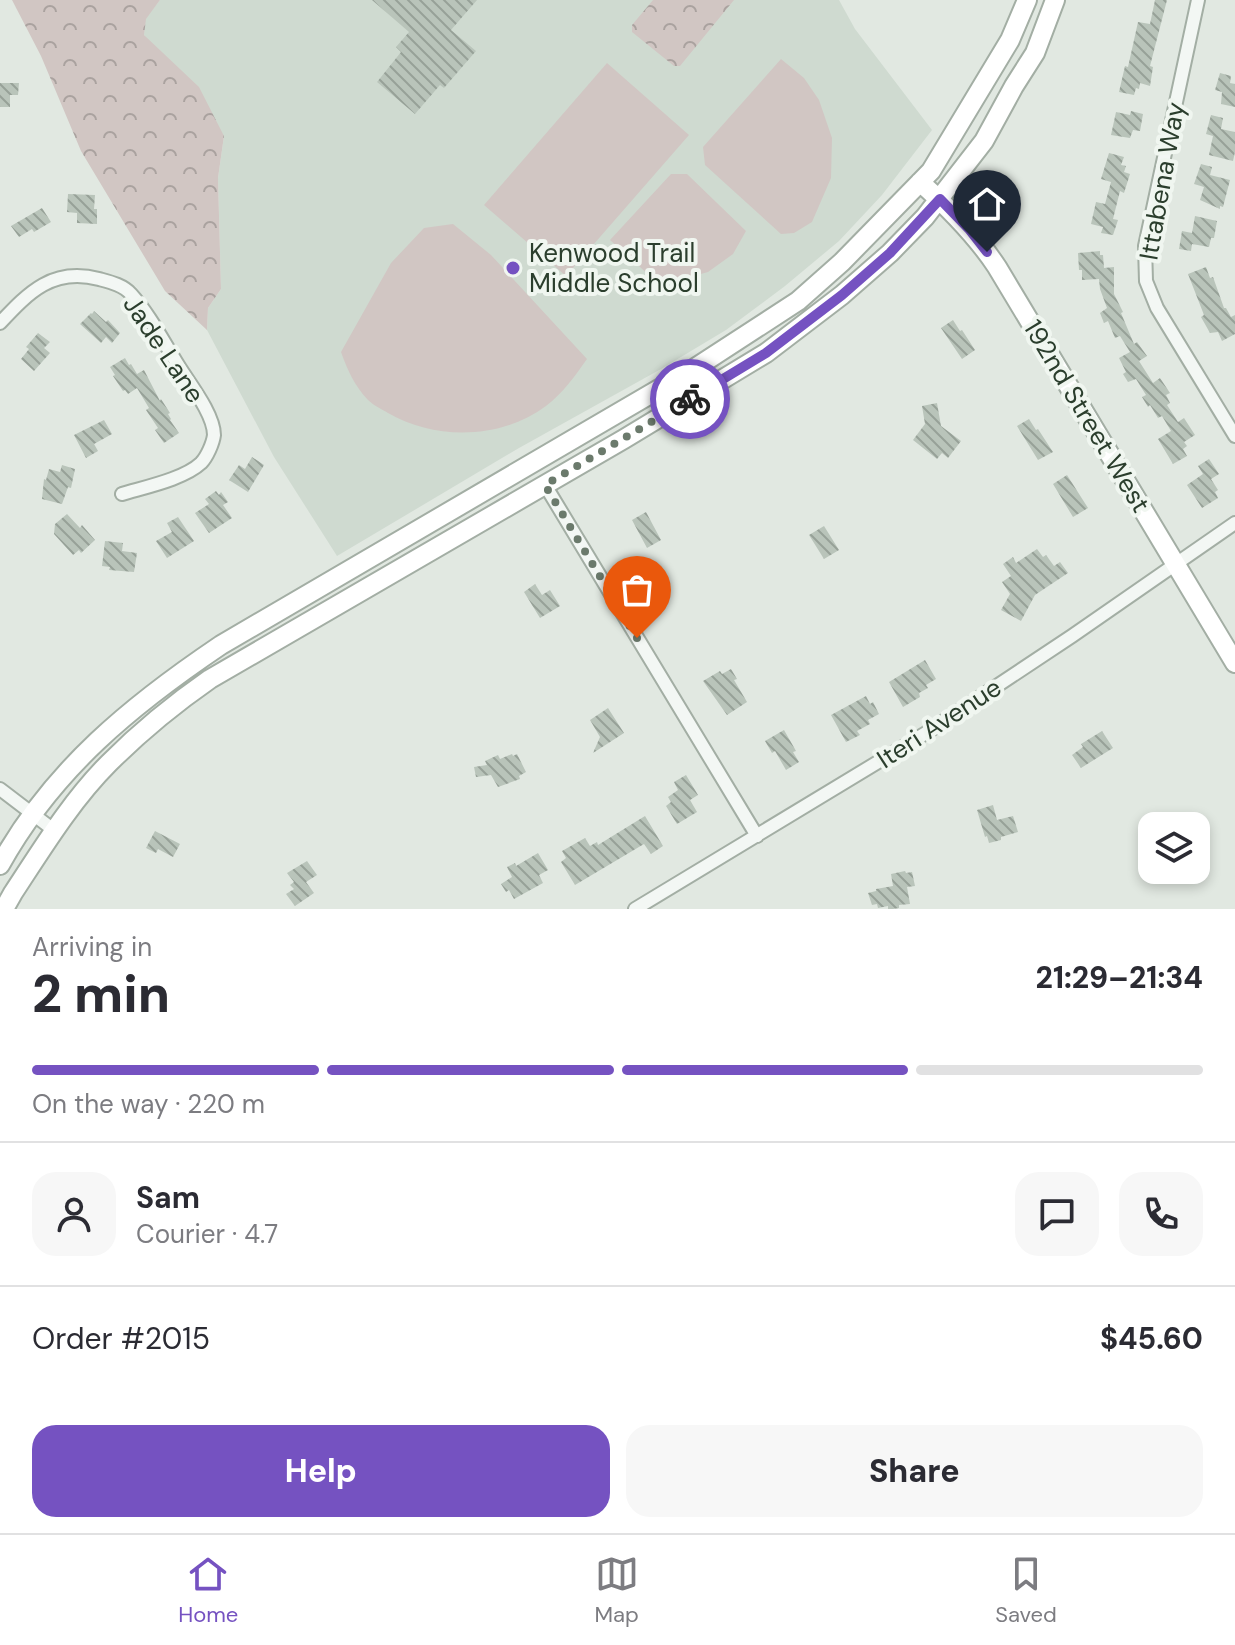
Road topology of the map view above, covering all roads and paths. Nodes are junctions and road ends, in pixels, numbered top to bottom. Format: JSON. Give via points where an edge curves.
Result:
{"nodes":[{"id":1,"x":1027,"y":0,"type":"edge"},
{"id":2,"x":1055,"y":0,"type":"edge"},
{"id":3,"x":1198,"y":0,"type":"edge"},
{"id":4,"x":920,"y":182,"type":"junction"},
{"id":5,"x":940,"y":199,"type":"junction"},
{"id":6,"x":0,"y":323,"type":"edge"},
{"id":7,"x":1235,"y":436,"type":"edge"},
{"id":8,"x":545,"y":485,"type":"junction"},
{"id":9,"x":122,"y":494,"type":"dead end"},
{"id":10,"x":1235,"y":523,"type":"edge"},
{"id":11,"x":1175,"y":563,"type":"junction"},
{"id":12,"x":1235,"y":663,"type":"edge"},
{"id":13,"x":0,"y":789,"type":"edge"},
{"id":14,"x":33,"y":815,"type":"junction"},
{"id":15,"x":55,"y":831,"type":"junction"},
{"id":16,"x":757,"y":836,"type":"junction"},
{"id":17,"x":0,"y":865,"type":"edge"},
{"id":18,"x":4,"y":909,"type":"edge"},
{"id":19,"x":635,"y":909,"type":"edge"}],
"edges":[{"from":1,"to":4,"type":"main road","via":[[1008,45]]},
{"from":2,"to":5,"type":"main road","via":[[1034,54],[984,141]]},
{"from":3,"to":7,"type":"street","name":"Ittabena Way","via":[[1145,246],[1146,281]]},
{"from":4,"to":5,"type":"main road","name":"192nd Street West"},
{"from":4,"to":14,"type":"main road","via":[[842,262],[762,326],[170,680],[97,740]]},
{"from":5,"to":8,"type":"main road","via":[[890,253],[766,353]]},
{"from":5,"to":11,"type":"main road","name":"192nd Street West","via":[[997,267]]},
{"from":6,"to":9,"type":"street","name":"Jade Lane","via":[[30,292],[58,278],[86,275],[129,291],[144,311],[208,414],[214,435],[202,462],[175,478]]},
{"from":8,"to":15,"type":"main road","via":[[169,707],[109,763]]},
{"from":8,"to":16,"type":"street"},
{"from":10,"to":11,"type":"street","name":"Iteri Avenue"},
{"from":11,"to":12,"type":"main road","name":"192nd Street West"},
{"from":11,"to":16,"type":"street","name":"Iteri Avenue","via":[[926,733]]},
{"from":13,"to":14,"type":"street"},
{"from":14,"to":15,"type":"street"},
{"from":14,"to":17,"type":"main road"},
{"from":15,"to":18,"type":"main road"},
{"from":16,"to":19,"type":"street","name":"Iteri Avenue"}]}
